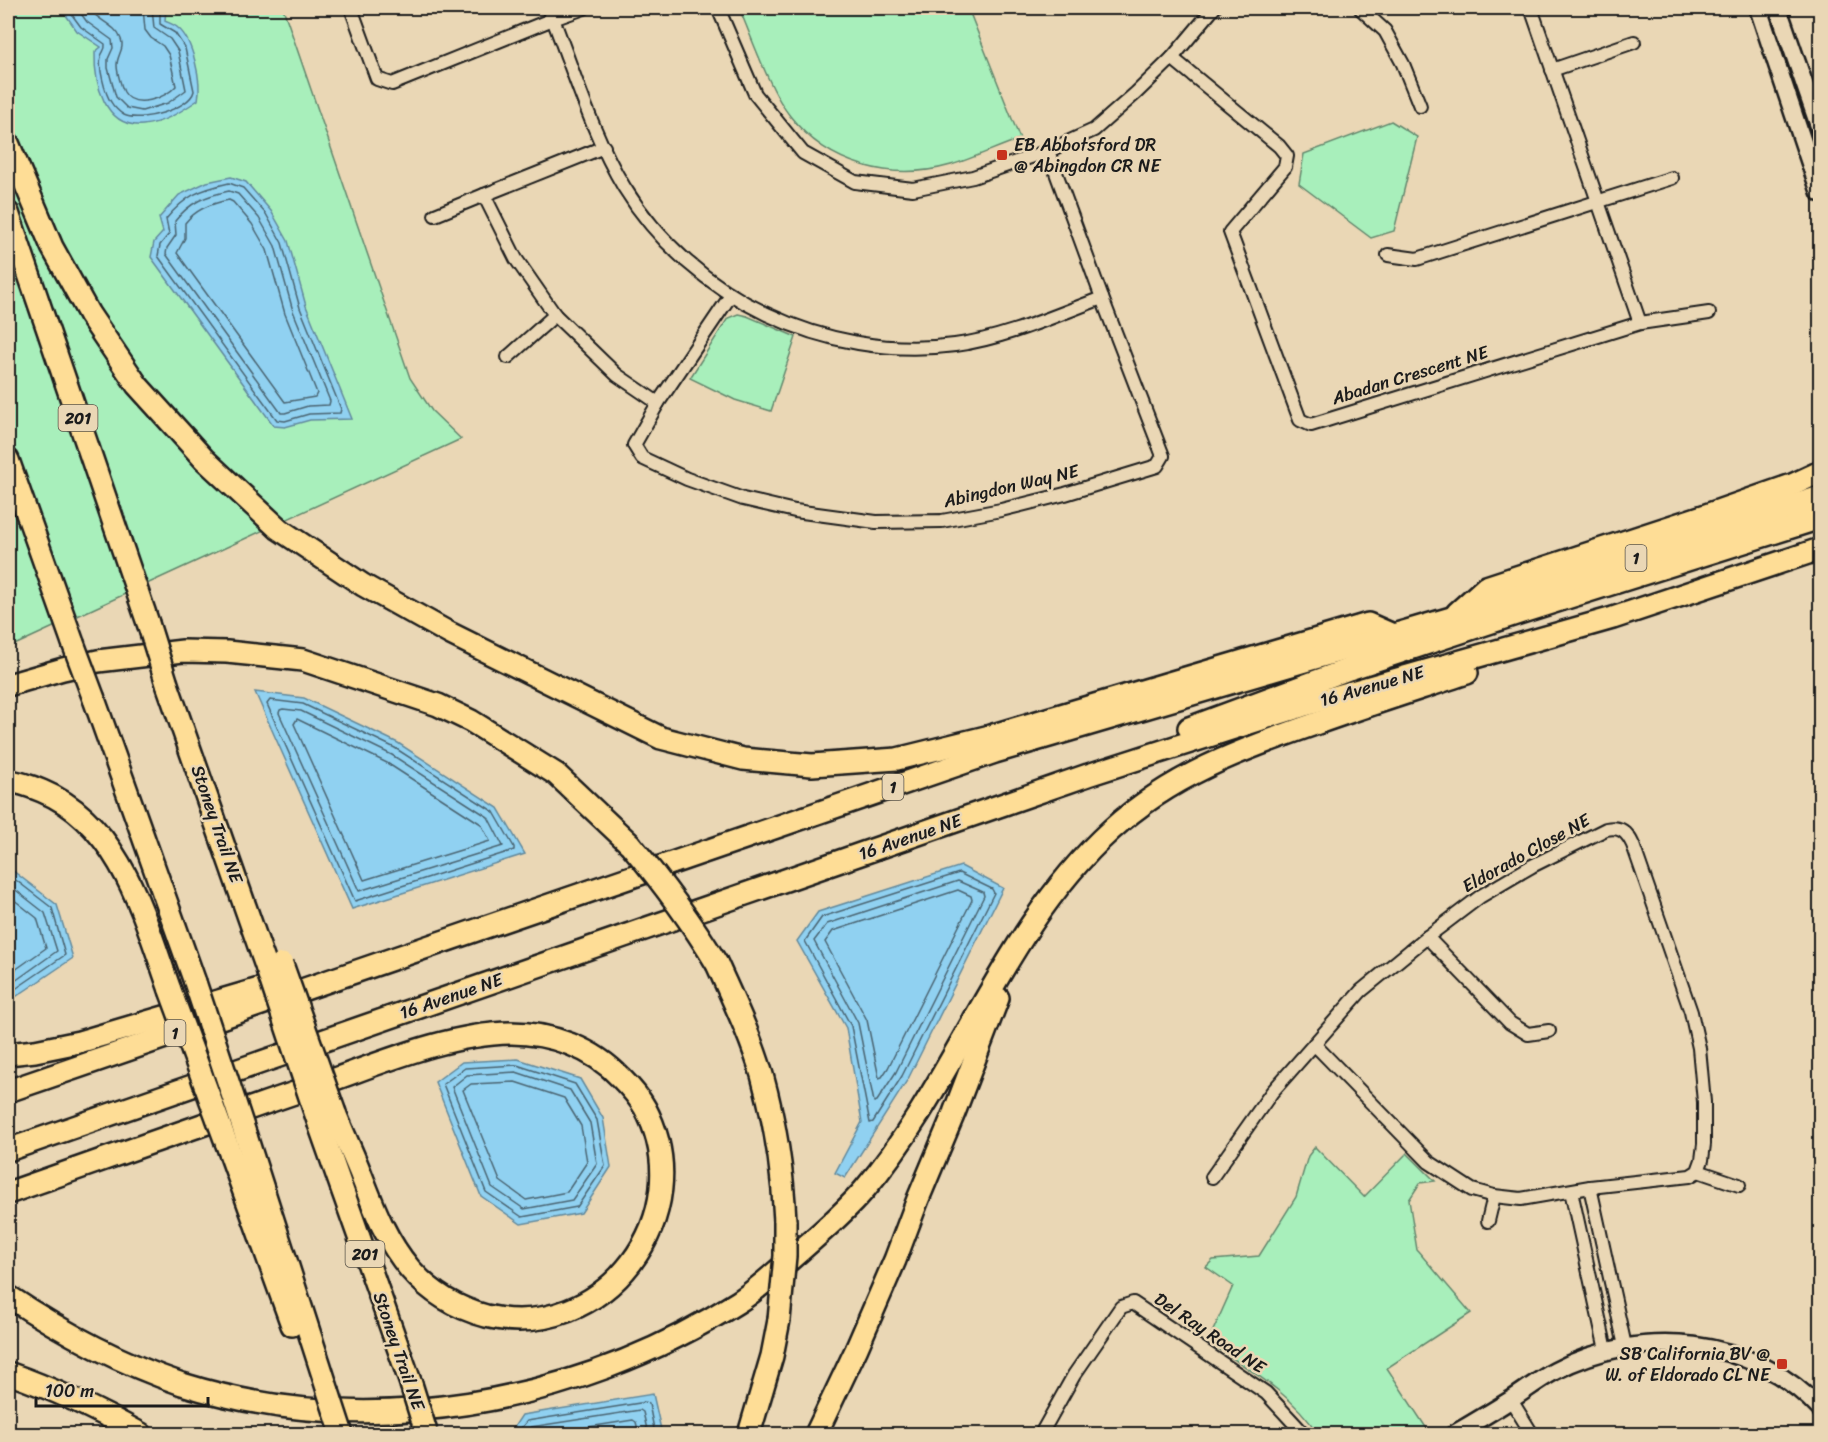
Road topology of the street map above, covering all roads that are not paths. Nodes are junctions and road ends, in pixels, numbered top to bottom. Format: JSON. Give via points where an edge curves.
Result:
{"nodes":[{"id":1,"x":351,"y":8,"type":"edge"},
{"id":2,"x":584,"y":8,"type":"edge"},
{"id":3,"x":718,"y":8,"type":"edge"},
{"id":4,"x":1214,"y":8,"type":"edge"},
{"id":5,"x":1360,"y":8,"type":"edge"},
{"id":6,"x":1531,"y":8,"type":"edge"},
{"id":7,"x":1758,"y":8,"type":"edge"},
{"id":8,"x":1778,"y":8,"type":"edge"},
{"id":9,"x":551,"y":13,"type":"edge"},
{"id":10,"x":1634,"y":42,"type":"dead end"},
{"id":11,"x":1172,"y":58,"type":"junction"},
{"id":12,"x":1552,"y":70,"type":"junction"},
{"id":13,"x":1420,"y":106,"type":"dead end"},
{"id":14,"x":1821,"y":129,"type":"edge"},
{"id":15,"x":8,"y":143,"type":"edge"},
{"id":16,"x":604,"y":147,"type":"junction"},
{"id":17,"x":1048,"y":151,"type":"junction"},
{"id":18,"x":1672,"y":178,"type":"dead end"},
{"id":19,"x":1821,"y":193,"type":"edge"},
{"id":20,"x":484,"y":195,"type":"junction"},
{"id":21,"x":1598,"y":201,"type":"junction"},
{"id":22,"x":8,"y":213,"type":"edge"},
{"id":23,"x":435,"y":215,"type":"dead end"},
{"id":24,"x":1388,"y":255,"type":"dead end"},
{"id":25,"x":731,"y":295,"type":"junction"},
{"id":26,"x":1102,"y":298,"type":"junction"},
{"id":27,"x":1709,"y":313,"type":"dead end"},
{"id":28,"x":555,"y":315,"type":"junction"},
{"id":29,"x":1640,"y":323,"type":"junction"},
{"id":30,"x":508,"y":357,"type":"dead end"},
{"id":31,"x":658,"y":403,"type":"junction"},
{"id":32,"x":8,"y":460,"type":"edge"},
{"id":33,"x":1821,"y":472,"type":"edge"},
{"id":34,"x":1821,"y":497,"type":"edge"},
{"id":35,"x":1821,"y":518,"type":"edge"},
{"id":36,"x":1821,"y":549,"type":"edge"},
{"id":37,"x":1451,"y":618,"type":"junction"},
{"id":38,"x":1393,"y":635,"type":"junction"},
{"id":39,"x":1550,"y":636,"type":"junction"},
{"id":40,"x":8,"y":685,"type":"edge"},
{"id":41,"x":1088,"y":775,"type":"junction"},
{"id":42,"x":8,"y":781,"type":"edge"},
{"id":43,"x":1042,"y":908,"type":"junction"},
{"id":44,"x":1427,"y":937,"type":"junction"},
{"id":45,"x":342,"y":975,"type":"junction"},
{"id":46,"x":1549,"y":1031,"type":"dead end"},
{"id":47,"x":1314,"y":1044,"type":"junction"},
{"id":48,"x":8,"y":1054,"type":"edge"},
{"id":49,"x":8,"y":1091,"type":"edge"},
{"id":50,"x":327,"y":1118,"type":"junction"},
{"id":51,"x":236,"y":1139,"type":"junction"},
{"id":52,"x":8,"y":1150,"type":"edge"},
{"id":53,"x":1698,"y":1171,"type":"junction"},
{"id":54,"x":1212,"y":1177,"type":"dead end"},
{"id":55,"x":1739,"y":1185,"type":"dead end"},
{"id":56,"x":1590,"y":1187,"type":"junction"},
{"id":57,"x":1571,"y":1191,"type":"junction"},
{"id":58,"x":8,"y":1193,"type":"edge"},
{"id":59,"x":1494,"y":1196,"type":"junction"},
{"id":60,"x":1488,"y":1221,"type":"dead end"},
{"id":61,"x":8,"y":1296,"type":"edge"},
{"id":62,"x":1625,"y":1347,"type":"junction"},
{"id":63,"x":1606,"y":1350,"type":"junction"},
{"id":64,"x":8,"y":1373,"type":"edge"},
{"id":65,"x":322,"y":1391,"type":"junction"},
{"id":66,"x":1511,"y":1400,"type":"junction"},
{"id":67,"x":1821,"y":1409,"type":"edge"},
{"id":68,"x":426,"y":1433,"type":"edge"},
{"id":69,"x":141,"y":1434,"type":"edge"},
{"id":70,"x":332,"y":1434,"type":"edge"},
{"id":71,"x":342,"y":1434,"type":"edge"},
{"id":72,"x":749,"y":1434,"type":"edge"},
{"id":73,"x":816,"y":1434,"type":"edge"},
{"id":74,"x":1042,"y":1434,"type":"edge"},
{"id":75,"x":1304,"y":1434,"type":"edge"},
{"id":76,"x":1454,"y":1434,"type":"edge"},
{"id":77,"x":1533,"y":1434,"type":"edge"}],
"edges":[{"from":1,"to":9,"type":"street","via":[[377,79],[392,84]]},
{"from":2,"to":9,"type":"street"},
{"from":3,"to":17,"type":"street","via":[[755,94],[803,153],[855,182],[913,189],[973,177]]},
{"from":4,"to":11,"type":"street"},
{"from":5,"to":13,"type":"street","via":[[1385,31]]},
{"from":6,"to":12,"type":"street"},
{"from":7,"to":19,"type":"street"},
{"from":8,"to":14,"type":"street"},
{"from":9,"to":16,"type":"street"},
{"from":10,"to":12,"type":"street"},
{"from":11,"to":17,"type":"street","via":[[1094,130]]},
{"from":11,"to":29,"type":"street","name":"Abadan Crescent NE","via":[[1287,156],[1285,167],[1230,232],[1300,420],[1311,425]]},
{"from":12,"to":21,"type":"street"},
{"from":15,"to":38,"type":"highway","via":[[52,247],[89,314],[137,385],[204,459],[279,529],[363,585],[449,633],[661,738],[743,759],[812,765],[897,759],[990,736],[1368,624]]},
{"from":16,"to":20,"type":"street"},
{"from":16,"to":25,"type":"street","via":[[625,187],[659,232],[693,267]]},
{"from":17,"to":26,"type":"street"},
{"from":18,"to":21,"type":"street"},
{"from":20,"to":23,"type":"street"},
{"from":20,"to":28,"type":"street","via":[[516,259]]},
{"from":21,"to":24,"type":"street","via":[[1417,259]]},
{"from":21,"to":29,"type":"street"},
{"from":22,"to":50,"type":"highway","name":"Stoney Trail NE","number":"201","bridge":true,"via":[[157,648],[174,671],[174,687]]},
{"from":25,"to":26,"type":"street","via":[[800,327],[847,341],[896,348],[955,345],[1006,335]]},
{"from":25,"to":31,"type":"street","name":"Abingdon Way NE"},
{"from":26,"to":31,"type":"street","name":"Abingdon Way NE","via":[[1163,456],[1157,466],[1001,510],[942,521],[876,522],[743,499],[642,458],[634,446]]},
{"from":27,"to":29,"type":"street"},
{"from":28,"to":30,"type":"street"},
{"from":28,"to":31,"type":"street","via":[[617,375]]},
{"from":32,"to":51,"type":"highway","bridge":true,"via":[[195,982]]},
{"from":33,"to":37,"type":"highway","via":[[1706,515],[1486,587]]},
{"from":34,"to":37,"type":"highway","number":"1"},
{"from":35,"to":41,"type":"highway","via":[[1349,669],[1167,737]]},
{"from":36,"to":39,"type":"highway","name":"16 Avenue NE"},
{"from":37,"to":38,"type":"highway","number":"1"},
{"from":38,"to":45,"type":"highway","number":"1","via":[[995,752]]},
{"from":39,"to":41,"type":"highway","name":"16 Avenue NE","via":[[1302,706]]},
{"from":39,"to":43,"type":"highway","via":[[1502,661],[1210,763],[1161,792],[1112,829],[1071,870]]},
{"from":40,"to":72,"type":"highway","bridge":true,"via":[[98,661],[183,651],[303,660],[438,705],[471,721],[556,774],[630,844],[674,899],[717,964],[762,1075],[780,1165],[784,1266],[772,1356]]},
{"from":41,"to":52,"type":"highway","name":"16 Avenue NE"},
{"from":42,"to":51,"type":"highway","bridge":true,"via":[[21,782],[56,797],[76,810],[106,842],[132,888],[170,990]]},
{"from":43,"to":61,"type":"highway","via":[[1002,968],[912,1123],[863,1192],[828,1227],[742,1299],[679,1335],[594,1374],[530,1393],[429,1410],[373,1412],[280,1406],[201,1389],[135,1366],[79,1340]]},
{"from":43,"to":73,"type":"highway","via":[[1008,972],[895,1260]]},
{"from":44,"to":46,"type":"street","via":[[1510,1023],[1528,1034]]},
{"from":44,"to":47,"type":"street","name":"Eldorado Close NE","via":[[1361,991]]},
{"from":44,"to":53,"type":"street","name":"Eldorado Close NE","via":[[1481,896],[1532,866],[1613,828],[1628,834],[1691,1012],[1699,1048],[1704,1144]]},
{"from":45,"to":48,"type":"highway","via":[[321,970],[79,1042]]},
{"from":45,"to":49,"type":"highway","number":"1"},
{"from":47,"to":54,"type":"street","name":"Eldorado Close NE","via":[[1272,1092]]},
{"from":47,"to":59,"type":"street","via":[[1429,1162],[1472,1190]]},
{"from":50,"to":58,"type":"highway","via":[[399,1254],[439,1296],[477,1313],[523,1321],[573,1310],[617,1281],[650,1232],[662,1181],[655,1132],[645,1107],[610,1067],[593,1055],[555,1038],[534,1034],[483,1036],[439,1045]]},
{"from":50,"to":68,"type":"highway","name":"Stoney Trail NE","number":"201","bridge":true},
{"from":51,"to":65,"type":"highway"},
{"from":53,"to":55,"type":"street"},
{"from":53,"to":56,"type":"street","via":[[1683,1178]]},
{"from":56,"to":57,"type":"street"},
{"from":56,"to":62,"type":"street"},
{"from":57,"to":59,"type":"street","via":[[1521,1199]]},
{"from":57,"to":63,"type":"street"},
{"from":59,"to":60,"type":"street"},
{"from":62,"to":63,"type":"street"},
{"from":62,"to":67,"type":"street","via":[[1663,1342],[1742,1357],[1772,1369]]},
{"from":63,"to":66,"type":"street","via":[[1555,1371]]},
{"from":64,"to":69,"type":"highway","via":[[64,1395]]},
{"from":65,"to":70,"type":"highway"},
{"from":65,"to":71,"type":"highway","bridge":true},
{"from":66,"to":76,"type":"street"},
{"from":66,"to":77,"type":"street"},
{"from":74,"to":75,"type":"street","name":"Del Ray Road NE","via":[[1074,1375],[1121,1307],[1133,1303],[1266,1393]]}]}
